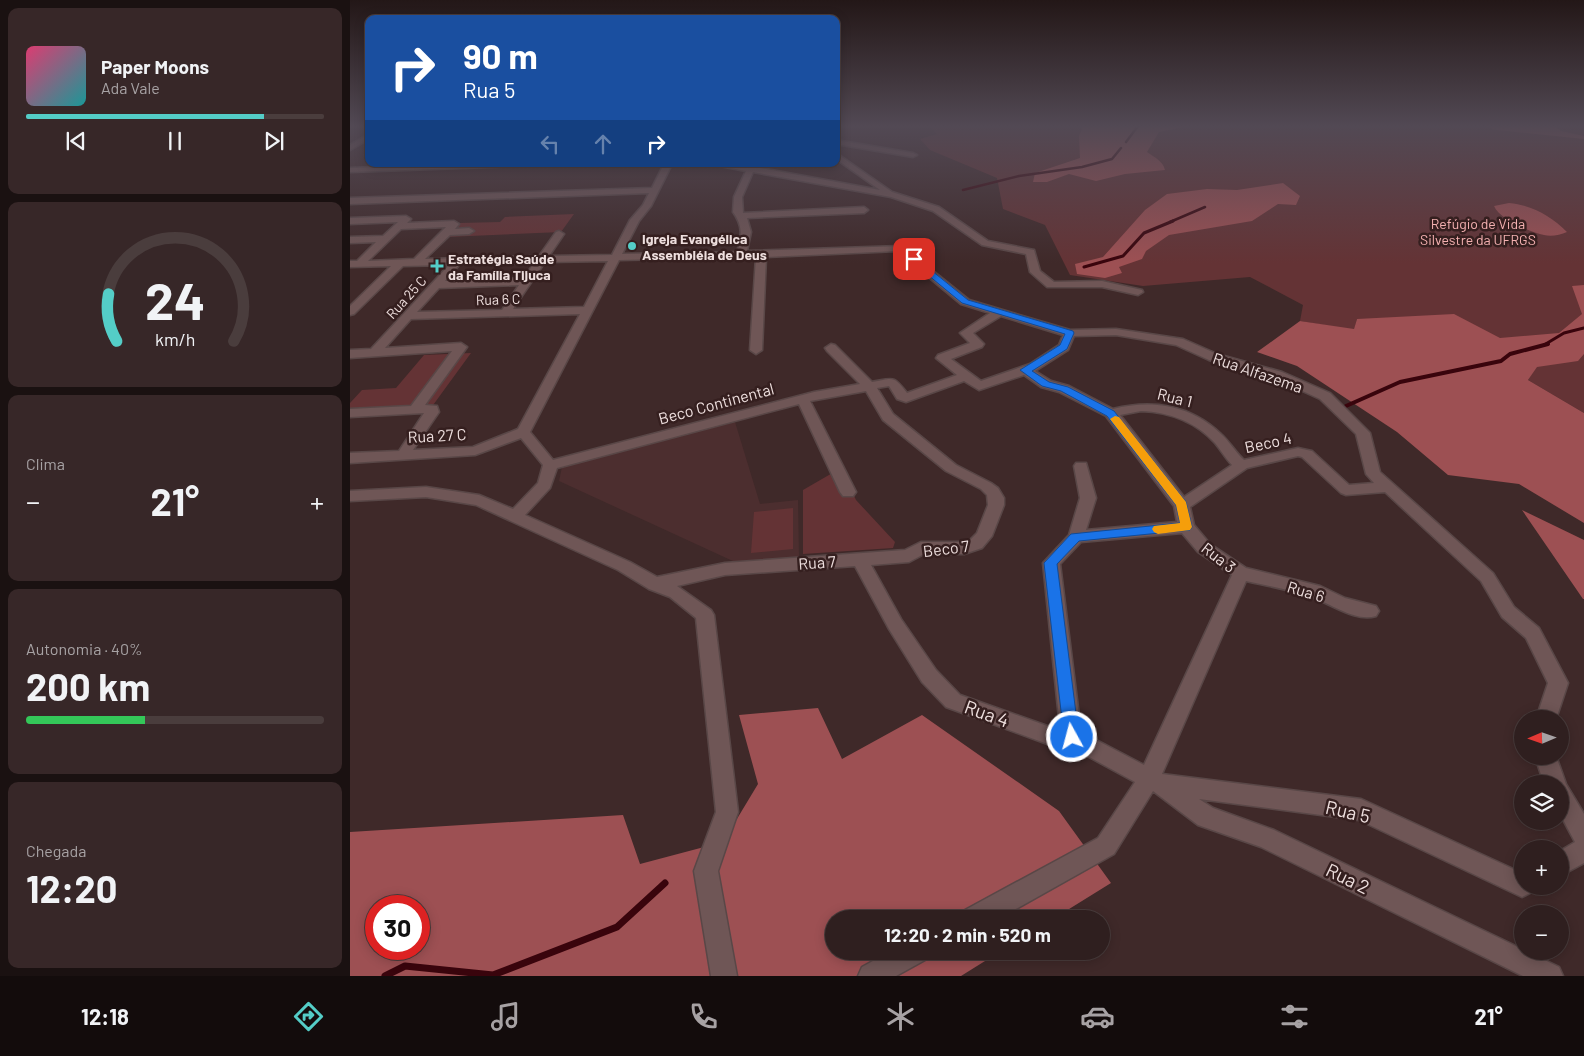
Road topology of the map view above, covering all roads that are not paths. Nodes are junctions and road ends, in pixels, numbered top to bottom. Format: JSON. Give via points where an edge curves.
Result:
{"nodes":[{"id":1,"x":664,"y":172,"type":"edge"},
{"id":2,"x":749,"y":172,"type":"edge"},
{"id":3,"x":779,"y":172,"type":"edge"},
{"id":4,"x":860,"y":172,"type":"edge"},
{"id":5,"x":648,"y":181,"type":"dead end"},
{"id":6,"x":655,"y":190,"type":"junction"},
{"id":7,"x":894,"y":195,"type":"junction"},
{"id":8,"x":639,"y":198,"type":"junction"},
{"id":9,"x":350,"y":201,"type":"edge"},
{"id":10,"x":864,"y":210,"type":"dead end"},
{"id":11,"x":742,"y":216,"type":"junction"},
{"id":12,"x":635,"y":220,"type":"junction"},
{"id":13,"x":350,"y":221,"type":"edge"},
{"id":14,"x":400,"y":226,"type":"junction"},
{"id":15,"x":470,"y":231,"type":"dead end"},
{"id":16,"x":446,"y":232,"type":"junction"},
{"id":17,"x":559,"y":234,"type":"dead end"},
{"id":18,"x":385,"y":239,"type":"junction"},
{"id":19,"x":350,"y":240,"type":"edge"},
{"id":20,"x":741,"y":254,"type":"junction"},
{"id":21,"x":761,"y":254,"type":"junction"},
{"id":22,"x":616,"y":256,"type":"junction"},
{"id":23,"x":543,"y":258,"type":"junction"},
{"id":24,"x":458,"y":261,"type":"junction"},
{"id":25,"x":401,"y":262,"type":"junction"},
{"id":26,"x":417,"y":262,"type":"junction"},
{"id":27,"x":354,"y":264,"type":"edge"},
{"id":28,"x":527,"y":281,"type":"junction"},
{"id":29,"x":436,"y":285,"type":"junction"},
{"id":30,"x":1138,"y":292,"type":"dead end"},
{"id":31,"x":588,"y":310,"type":"junction"},
{"id":32,"x":350,"y":312,"type":"edge"},
{"id":33,"x":1000,"y":312,"type":"junction"},
{"id":34,"x":504,"y":314,"type":"junction"},
{"id":35,"x":408,"y":316,"type":"junction"},
{"id":36,"x":1070,"y":333,"type":"junction"},
{"id":37,"x":830,"y":348,"type":"dead end"},
{"id":38,"x":756,"y":350,"type":"dead end"},
{"id":39,"x":376,"y":352,"type":"junction"},
{"id":40,"x":350,"y":354,"type":"edge"},
{"id":41,"x":1025,"y":370,"type":"junction"},
{"id":42,"x":966,"y":376,"type":"junction"},
{"id":43,"x":870,"y":387,"type":"junction"},
{"id":44,"x":803,"y":399,"type":"junction"},
{"id":45,"x":415,"y":410,"type":"junction"},
{"id":46,"x":350,"y":413,"type":"edge"},
{"id":47,"x":1111,"y":413,"type":"junction"},
{"id":48,"x":523,"y":432,"type":"junction"},
{"id":49,"x":403,"y":455,"type":"junction"},
{"id":50,"x":350,"y":458,"type":"edge"},
{"id":51,"x":550,"y":465,"type":"junction"},
{"id":52,"x":1242,"y":465,"type":"junction"},
{"id":53,"x":1081,"y":466,"type":"dead end"},
{"id":54,"x":1388,"y":487,"type":"junction"},
{"id":55,"x":848,"y":492,"type":"dead end"},
{"id":56,"x":350,"y":496,"type":"edge"},
{"id":57,"x":1182,"y":505,"type":"junction"},
{"id":58,"x":516,"y":516,"type":"junction"},
{"id":59,"x":1186,"y":527,"type":"junction"},
{"id":60,"x":1076,"y":537,"type":"junction"},
{"id":61,"x":909,"y":556,"type":"joint"},
{"id":62,"x":860,"y":559,"type":"junction"},
{"id":63,"x":1240,"y":573,"type":"junction"},
{"id":64,"x":655,"y":584,"type":"junction"},
{"id":65,"x":1370,"y":611,"type":"dead end"},
{"id":66,"x":1549,"y":710,"type":"edge"},
{"id":67,"x":1072,"y":737,"type":"junction"},
{"id":68,"x":1154,"y":781,"type":"junction"},
{"id":69,"x":1569,"y":808,"type":"edge"},
{"id":70,"x":1584,"y":836,"type":"edge"},
{"id":71,"x":1584,"y":850,"type":"edge"},
{"id":72,"x":1569,"y":859,"type":"edge"},
{"id":73,"x":1514,"y":880,"type":"edge"},
{"id":74,"x":990,"y":910,"type":"edge"},
{"id":75,"x":900,"y":960,"type":"edge"},
{"id":76,"x":724,"y":976,"type":"edge"},
{"id":77,"x":871,"y":976,"type":"edge"},
{"id":78,"x":1550,"y":976,"type":"edge"}],
"edges":[{"from":1,"to":6,"type":"street"},
{"from":2,"to":11,"type":"street","via":[[738,197],[737,212]]},
{"from":3,"to":7,"type":"street"},
{"from":4,"to":7,"type":"street"},
{"from":5,"to":8,"type":"street"},
{"from":6,"to":8,"type":"street"},
{"from":6,"to":12,"type":"street"},
{"from":7,"to":30,"type":"street","via":[[936,209],[985,243],[1031,252],[1034,272],[1050,284],[1102,284]]},
{"from":8,"to":9,"type":"street"},
{"from":8,"to":12,"type":"street"},
{"from":10,"to":11,"type":"street"},
{"from":11,"to":20,"type":"street","via":[[748,233]]},
{"from":12,"to":22,"type":"street"},
{"from":13,"to":14,"type":"street","via":[[406,219]]},
{"from":14,"to":16,"type":"street","via":[[454,224]]},
{"from":14,"to":18,"type":"street"},
{"from":15,"to":16,"type":"street"},
{"from":16,"to":26,"type":"street"},
{"from":17,"to":23,"type":"street"},
{"from":18,"to":19,"type":"street"},
{"from":18,"to":27,"type":"street"},
{"from":20,"to":21,"type":"street"},
{"from":20,"to":22,"type":"street"},
{"from":21,"to":33,"type":"street","name":"Rua Alfazema","via":[[899,248],[965,302]]},
{"from":21,"to":38,"type":"street"},
{"from":22,"to":23,"type":"street"},
{"from":22,"to":31,"type":"street"},
{"from":23,"to":24,"type":"street"},
{"from":23,"to":28,"type":"street"},
{"from":24,"to":26,"type":"street"},
{"from":24,"to":29,"type":"street","name":"Rua 25 C"},
{"from":25,"to":26,"type":"street"},
{"from":25,"to":27,"type":"street"},
{"from":25,"to":32,"type":"street"},
{"from":28,"to":29,"type":"street"},
{"from":28,"to":34,"type":"street"},
{"from":29,"to":35,"type":"street","name":"Rua 25 C"},
{"from":31,"to":34,"type":"street","name":"Rua 6 C"},
{"from":31,"to":48,"type":"street"},
{"from":33,"to":36,"type":"street","name":"Rua Alfazema"},
{"from":33,"to":42,"type":"street","via":[[966,333],[978,344],[942,358]]},
{"from":34,"to":35,"type":"street","name":"Rua 6 C"},
{"from":35,"to":39,"type":"street","name":"Rua 25 C"},
{"from":36,"to":41,"type":"street","via":[[1064,347]]},
{"from":36,"to":54,"type":"street","name":"Rua Alfazema","via":[[1116,332],[1179,342],[1325,396],[1363,433],[1373,474]]},
{"from":37,"to":43,"type":"street"},
{"from":39,"to":40,"type":"street"},
{"from":39,"to":45,"type":"street","via":[[461,347]]},
{"from":41,"to":42,"type":"street","via":[[979,386]]},
{"from":41,"to":47,"type":"street","via":[[1046,384],[1064,389]]},
{"from":42,"to":43,"type":"street","name":"Beco Continental","via":[[906,398],[892,382]]},
{"from":43,"to":44,"type":"street","name":"Beco Continental"},
{"from":43,"to":61,"type":"street","name":"Beco 7","via":[[888,417],[910,437],[951,468],[986,486],[996,498],[984,536],[976,544],[964,548],[921,548]]},
{"from":44,"to":51,"type":"street","name":"Beco Continental"},
{"from":44,"to":55,"type":"street"},
{"from":45,"to":46,"type":"street"},
{"from":45,"to":49,"type":"street","via":[[432,409],[432,412]]},
{"from":47,"to":52,"type":"street","name":"Rua 1","via":[[1140,407],[1184,415],[1198,421],[1219,439],[1232,458]]},
{"from":47,"to":57,"type":"street"},
{"from":48,"to":49,"type":"street","name":"Rua 27 C","via":[[475,451]]},
{"from":48,"to":51,"type":"street"},
{"from":49,"to":50,"type":"street","name":"Rua 27 C"},
{"from":51,"to":58,"type":"street","via":[[545,485]]},
{"from":52,"to":54,"type":"street","name":"Beco 4","via":[[1301,452],[1346,490]]},
{"from":52,"to":57,"type":"street","name":"Beco 4"},
{"from":53,"to":60,"type":"street","via":[[1088,498]]},
{"from":54,"to":66,"type":"street","name":"Rua Alfazema","via":[[1487,577],[1508,612],[1533,633],[1558,683]]},
{"from":56,"to":58,"type":"street","via":[[426,492],[479,500]]},
{"from":57,"to":59,"type":"street"},
{"from":58,"to":64,"type":"street","via":[[624,566]]},
{"from":59,"to":60,"type":"street"},
{"from":59,"to":63,"type":"street","name":"Rua 3","via":[[1204,548]]},
{"from":60,"to":67,"type":"street","via":[[1051,563]]},
{"from":61,"to":62,"type":"street","name":"Rua 7"},
{"from":62,"to":64,"type":"street","name":"Rua 7","via":[[725,568]]},
{"from":62,"to":67,"type":"street","name":"Rua 4","via":[[895,624],[929,676],[953,701],[1053,737]]},
{"from":63,"to":65,"type":"street","name":"Rua 6","via":[[1320,593],[1341,604]]},
{"from":63,"to":68,"type":"street","name":"Rua 3"},
{"from":64,"to":76,"type":"street","via":[[676,592],[705,614],[727,812],[706,871]]},
{"from":67,"to":68,"type":"street","name":"Rua 4"},
{"from":68,"to":73,"type":"street","name":"Rua 5","via":[[1361,810]]},
{"from":68,"to":74,"type":"street","name":"Rua 3","via":[[1106,846]]},
{"from":68,"to":78,"type":"street","name":"Rua 2","via":[[1206,817],[1266,838]]},
{"from":69,"to":70,"type":"street"},
{"from":71,"to":72,"type":"street"},
{"from":75,"to":77,"type":"street"}]}
